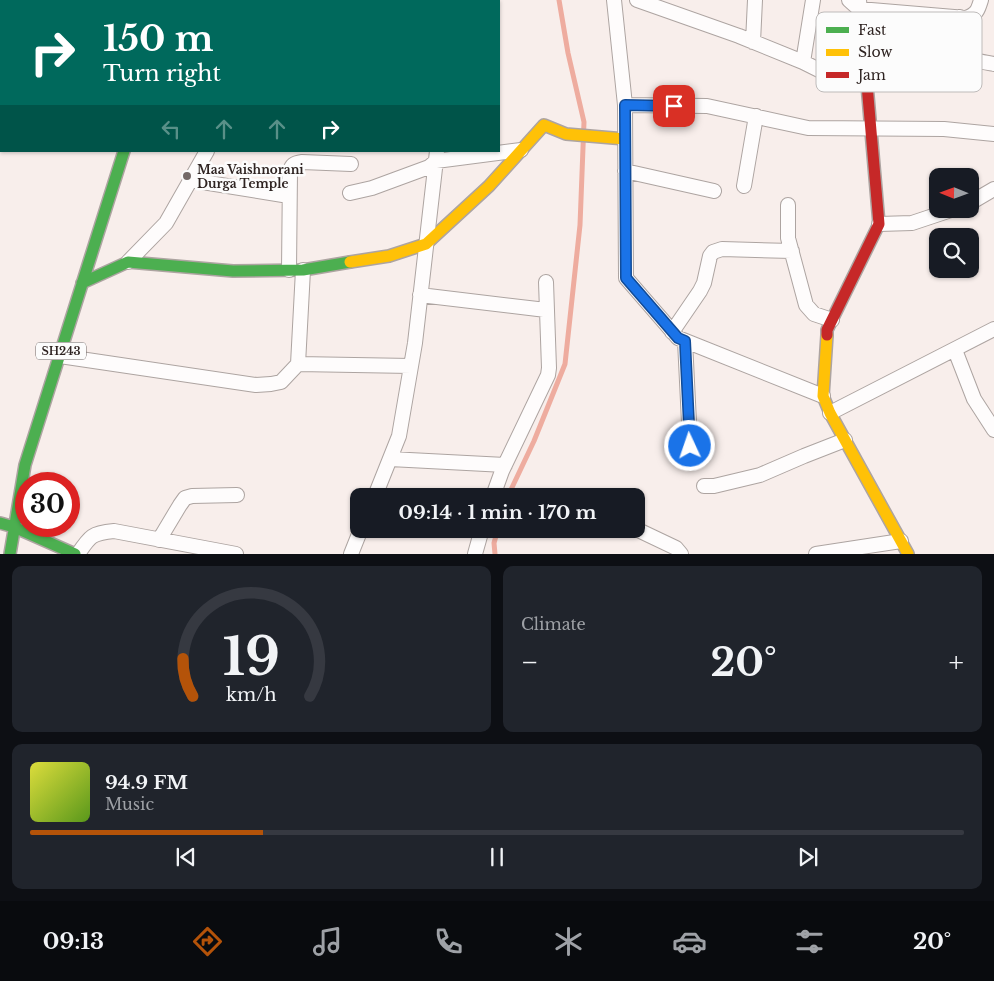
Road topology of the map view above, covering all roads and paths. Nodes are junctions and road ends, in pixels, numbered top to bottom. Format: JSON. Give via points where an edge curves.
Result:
{"nodes":[{"id":1,"x":614,"y":0,"type":"edge"},
{"id":2,"x":637,"y":0,"type":"edge"},
{"id":3,"x":755,"y":0,"type":"edge"},
{"id":4,"x":812,"y":0,"type":"edge"},
{"id":5,"x":980,"y":0,"type":"edge"},
{"id":6,"x":856,"y":3,"type":"edge"},
{"id":7,"x":923,"y":12,"type":"edge"},
{"id":8,"x":976,"y":12,"type":"edge"},
{"id":9,"x":753,"y":42,"type":"junction"},
{"id":10,"x":803,"y":62,"type":"junction"},
{"id":11,"x":816,"y":68,"type":"edge"},
{"id":12,"x":868,"y":92,"type":"edge"},
{"id":13,"x":625,"y":105,"type":"junction"},
{"id":14,"x":756,"y":116,"type":"junction"},
{"id":15,"x":871,"y":128,"type":"junction"},
{"id":16,"x":994,"y":134,"type":"edge"},
{"id":17,"x":625,"y":139,"type":"junction"},
{"id":18,"x":521,"y":150,"type":"junction"},
{"id":19,"x":124,"y":152,"type":"edge"},
{"id":20,"x":207,"y":152,"type":"edge"},
{"id":21,"x":493,"y":152,"type":"edge"},
{"id":22,"x":500,"y":152,"type":"edge"},
{"id":23,"x":437,"y":156,"type":"edge"},
{"id":24,"x":351,"y":164,"type":"dead end"},
{"id":25,"x":625,"y":171,"type":"junction"},
{"id":26,"x":190,"y":180,"type":"junction"},
{"id":27,"x":744,"y":186,"type":"dead end"},
{"id":28,"x":994,"y":189,"type":"edge"},
{"id":29,"x":714,"y":191,"type":"dead end"},
{"id":30,"x":350,"y":193,"type":"dead end"},
{"id":31,"x":289,"y":196,"type":"junction"},
{"id":32,"x":979,"y":198,"type":"edge"},
{"id":33,"x":788,"y":205,"type":"dead end"},
{"id":34,"x":929,"y":218,"type":"edge"},
{"id":35,"x":879,"y":224,"type":"junction"},
{"id":36,"x":426,"y":244,"type":"junction"},
{"id":37,"x":792,"y":251,"type":"junction"},
{"id":38,"x":128,"y":262,"type":"junction"},
{"id":39,"x":296,"y":270,"type":"junction"},
{"id":40,"x":546,"y":282,"type":"dead end"},
{"id":41,"x":82,"y":283,"type":"junction"},
{"id":42,"x":420,"y":294,"type":"junction"},
{"id":43,"x":546,"y":310,"type":"junction"},
{"id":44,"x":832,"y":320,"type":"junction"},
{"id":45,"x":994,"y":329,"type":"edge"},
{"id":46,"x":672,"y":332,"type":"junction"},
{"id":47,"x":685,"y":341,"type":"junction"},
{"id":48,"x":955,"y":350,"type":"junction"},
{"id":49,"x":60,"y":356,"type":"junction"},
{"id":50,"x":298,"y":364,"type":"junction"},
{"id":51,"x":411,"y":366,"type":"junction"},
{"id":52,"x":823,"y":396,"type":"junction"},
{"id":53,"x":833,"y":417,"type":"junction"},
{"id":54,"x":994,"y":430,"type":"edge"},
{"id":55,"x":845,"y":440,"type":"junction"},
{"id":56,"x":390,"y":459,"type":"junction"},
{"id":57,"x":691,"y":463,"type":"dead end"},
{"id":58,"x":505,"y":465,"type":"junction"},
{"id":59,"x":704,"y":486,"type":"dead end"},
{"id":60,"x":378,"y":488,"type":"edge"},
{"id":61,"x":496,"y":488,"type":"edge"},
{"id":62,"x":237,"y":495,"type":"dead end"},
{"id":63,"x":0,"y":523,"type":"edge"},
{"id":64,"x":14,"y":526,"type":"junction"},
{"id":65,"x":645,"y":533,"type":"edge"},
{"id":66,"x":357,"y":538,"type":"edge"},
{"id":67,"x":479,"y":538,"type":"edge"},
{"id":68,"x":159,"y":540,"type":"junction"},
{"id":69,"x":901,"y":541,"type":"junction"},
{"id":70,"x":10,"y":554,"type":"edge"},
{"id":71,"x":77,"y":554,"type":"edge"},
{"id":72,"x":236,"y":554,"type":"edge"},
{"id":73,"x":351,"y":554,"type":"edge"},
{"id":74,"x":475,"y":554,"type":"edge"},
{"id":75,"x":681,"y":554,"type":"edge"},
{"id":76,"x":816,"y":554,"type":"edge"},
{"id":77,"x":908,"y":554,"type":"edge"}],
"edges":[{"from":1,"to":13,"type":"street"},
{"from":2,"to":9,"type":"street"},
{"from":3,"to":9,"type":"street"},
{"from":4,"to":10,"type":"street"},
{"from":5,"to":8,"type":"street"},
{"from":6,"to":7,"type":"street"},
{"from":9,"to":10,"type":"street"},
{"from":10,"to":11,"type":"street"},
{"from":12,"to":15,"type":"street"},
{"from":13,"to":14,"type":"street","via":[[707,106]]},
{"from":13,"to":17,"type":"street"},
{"from":14,"to":15,"type":"street","via":[[808,128]]},
{"from":14,"to":27,"type":"street"},
{"from":15,"to":16,"type":"street","via":[[944,129]]},
{"from":15,"to":35,"type":"street"},
{"from":17,"to":18,"type":"street","via":[[566,134],[544,125]]},
{"from":17,"to":25,"type":"street"},
{"from":18,"to":22,"type":"street"},
{"from":18,"to":36,"type":"street"},
{"from":19,"to":41,"type":"street","number":"SH243"},
{"from":20,"to":26,"type":"street"},
{"from":21,"to":23,"type":"street"},
{"from":23,"to":30,"type":"street","via":[[429,167]]},
{"from":23,"to":36,"type":"street"},
{"from":24,"to":31,"type":"street","via":[[295,163],[290,172]]},
{"from":25,"to":29,"type":"street"},
{"from":25,"to":46,"type":"street","via":[[626,278]]},
{"from":26,"to":31,"type":"street"},
{"from":26,"to":38,"type":"street","via":[[166,222]]},
{"from":28,"to":32,"type":"street"},
{"from":31,"to":39,"type":"street"},
{"from":33,"to":37,"type":"street","via":[[787,231]]},
{"from":34,"to":35,"type":"street","via":[[912,224]]},
{"from":35,"to":44,"type":"street"},
{"from":36,"to":39,"type":"street","via":[[389,256]]},
{"from":36,"to":42,"type":"street"},
{"from":37,"to":44,"type":"street","via":[[806,306],[814,314]]},
{"from":37,"to":46,"type":"street","via":[[722,249],[713,252],[700,292]]},
{"from":38,"to":39,"type":"street","via":[[233,271]]},
{"from":38,"to":41,"type":"street"},
{"from":39,"to":50,"type":"street"},
{"from":40,"to":43,"type":"street"},
{"from":41,"to":49,"type":"street","number":"SH243"},
{"from":42,"to":43,"type":"street"},
{"from":42,"to":51,"type":"street"},
{"from":43,"to":58,"type":"street","via":[[548,375]]},
{"from":44,"to":52,"type":"street","via":[[827,330]]},
{"from":45,"to":48,"type":"street"},
{"from":46,"to":47,"type":"street"},
{"from":47,"to":52,"type":"street"},
{"from":47,"to":57,"type":"street"},
{"from":48,"to":53,"type":"street"},
{"from":48,"to":54,"type":"street","via":[[974,399]]},
{"from":49,"to":50,"type":"street","via":[[256,385],[281,382]]},
{"from":49,"to":64,"type":"street","number":"SH243","via":[[25,465]]},
{"from":50,"to":51,"type":"street"},
{"from":51,"to":56,"type":"street","via":[[399,436]]},
{"from":52,"to":53,"type":"street"},
{"from":53,"to":55,"type":"street"},
{"from":55,"to":59,"type":"street","via":[[760,475]]},
{"from":55,"to":69,"type":"street"},
{"from":56,"to":58,"type":"street"},
{"from":56,"to":60,"type":"street"},
{"from":58,"to":61,"type":"street"},
{"from":62,"to":68,"type":"street","via":[[185,498]]},
{"from":63,"to":64,"type":"street"},
{"from":64,"to":70,"type":"street","number":"SH243"},
{"from":64,"to":71,"type":"street"},
{"from":65,"to":75,"type":"street","via":[[676,548]]},
{"from":66,"to":73,"type":"street"},
{"from":67,"to":74,"type":"street"},
{"from":68,"to":71,"type":"street","via":[[101,532],[89,538]]},
{"from":68,"to":72,"type":"street"},
{"from":69,"to":76,"type":"street"},
{"from":69,"to":77,"type":"street"}]}
